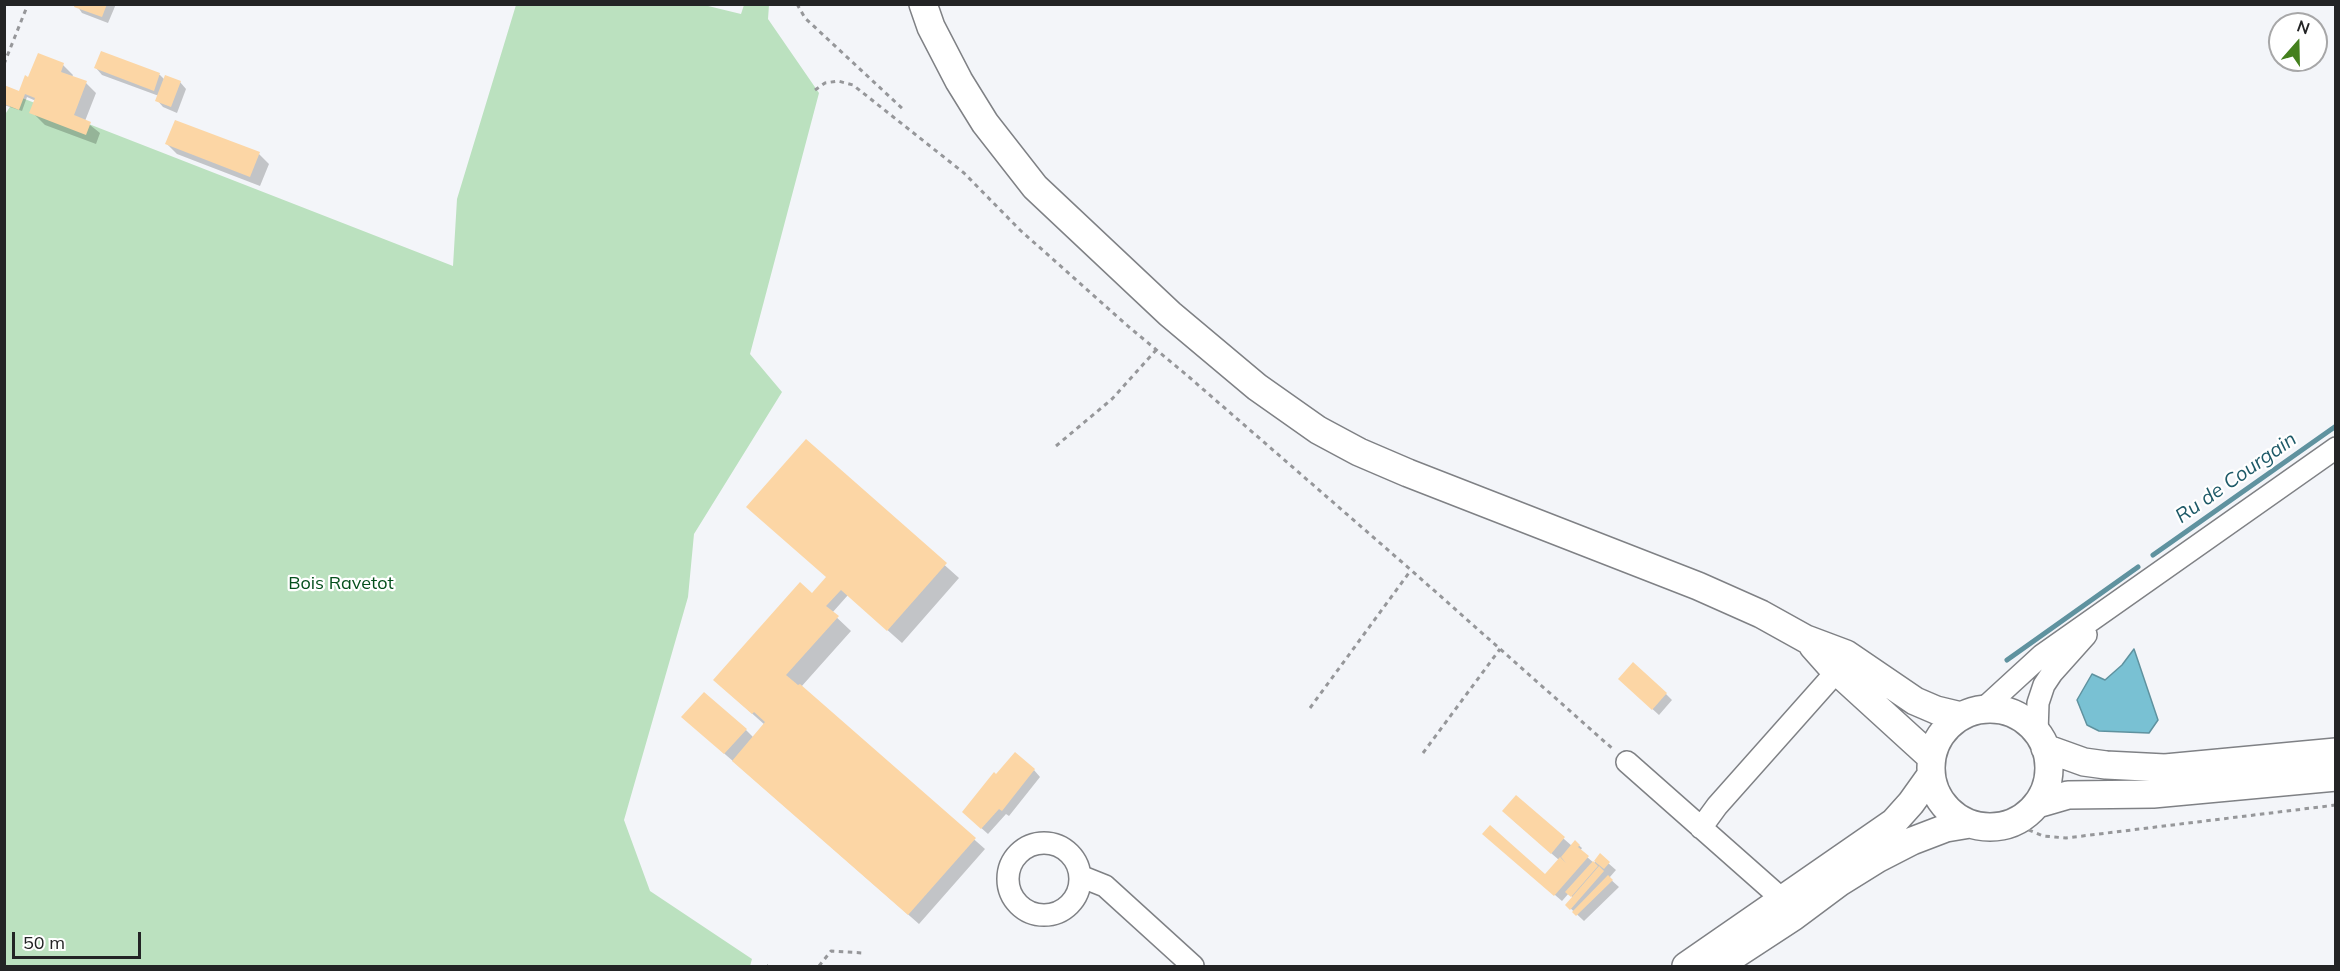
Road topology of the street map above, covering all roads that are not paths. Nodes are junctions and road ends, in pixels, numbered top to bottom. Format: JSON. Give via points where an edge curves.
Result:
{"nodes":[{"id":1,"x":922,"y":4,"type":"edge"},
{"id":2,"x":2336,"y":448,"type":"edge"},
{"id":3,"x":2113,"y":606,"type":"junction"},
{"id":4,"x":1806,"y":639,"type":"junction"},
{"id":5,"x":1838,"y":671,"type":"junction"},
{"id":6,"x":1972,"y":713,"type":"junction"},
{"id":7,"x":2041,"y":740,"type":"junction"},
{"id":8,"x":2336,"y":752,"type":"edge"},
{"id":9,"x":1627,"y":762,"type":"road end"},
{"id":10,"x":1931,"y":766,"type":"junction"},
{"id":11,"x":2336,"y":777,"type":"edge"},
{"id":12,"x":2037,"y":804,"type":"junction"},
{"id":13,"x":1970,"y":824,"type":"junction"},
{"id":14,"x":1701,"y":828,"type":"junction"},
{"id":15,"x":1080,"y":876,"type":"dead end"},
{"id":16,"x":1782,"y":898,"type":"junction"},
{"id":17,"x":1193,"y":966,"type":"edge"},
{"id":18,"x":1686,"y":966,"type":"edge"},
{"id":19,"x":1718,"y":966,"type":"edge"}],
"edges":[{"from":1,"to":4,"type":"main road","via":[[959,81],[985,123],[1035,187],[1170,314],[1257,387],[1318,430],[1359,452],[1698,586]]},
{"from":2,"to":3,"type":"street"},
{"from":3,"to":6,"type":"street","via":[[2042,655]]},
{"from":3,"to":7,"type":"street","via":[[2044,685],[2038,703]]},
{"from":4,"to":5,"type":"main road"},
{"from":4,"to":6,"type":"main road","via":[[1846,654],[1914,701],[1936,710]]},
{"from":5,"to":10,"type":"main road"},
{"from":5,"to":14,"type":"street"},
{"from":6,"to":7,"type":"main road","via":[[2002,710],[2015,715]]},
{"from":6,"to":10,"type":"main road","via":[[1947,727],[1937,741]]},
{"from":7,"to":8,"type":"main road","via":[[2084,762],[2165,768]]},
{"from":7,"to":12,"type":"main road","via":[[2049,767],[2046,787]]},
{"from":9,"to":14,"type":"street"},
{"from":10,"to":13,"type":"main road","via":[[1935,791],[1943,805]]},
{"from":10,"to":16,"type":"main road","via":[[1911,803],[1894,822]]},
{"from":11,"to":12,"type":"main road","via":[[2154,794],[2068,795]]},
{"from":12,"to":13,"type":"main road","via":[[2012,823],[1998,827]]},
{"from":13,"to":19,"type":"main road","via":[[1946,828],[1877,859]]},
{"from":14,"to":16,"type":"street"},
{"from":15,"to":17,"type":"street","via":[[1106,886]]},
{"from":16,"to":18,"type":"main road"}]}
